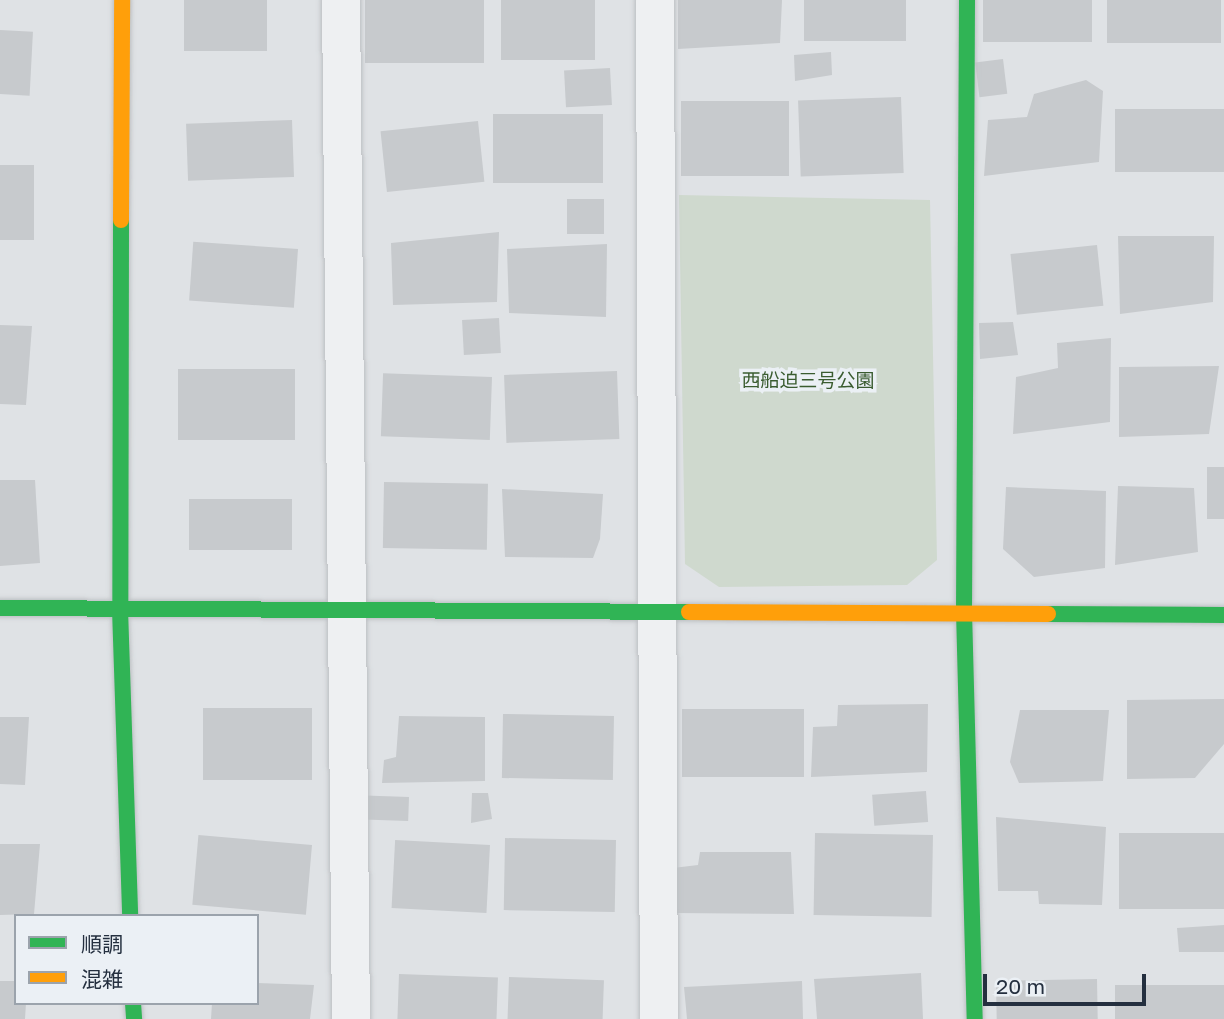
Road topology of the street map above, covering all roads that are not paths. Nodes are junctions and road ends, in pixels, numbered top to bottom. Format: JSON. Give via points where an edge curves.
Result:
{"nodes":[{"id":1,"x":122,"y":0,"type":"edge"},
{"id":2,"x":341,"y":0,"type":"edge"},
{"id":3,"x":655,"y":0,"type":"edge"},
{"id":4,"x":967,"y":0,"type":"edge"},
{"id":5,"x":347,"y":607,"type":"junction"},
{"id":6,"x":0,"y":608,"type":"edge"},
{"id":7,"x":120,"y":609,"type":"junction"},
{"id":8,"x":654,"y":609,"type":"junction"},
{"id":9,"x":964,"y":611,"type":"junction"},
{"id":10,"x":1224,"y":615,"type":"edge"},
{"id":11,"x":130,"y":914,"type":"edge"},
{"id":12,"x":351,"y":1019,"type":"edge"},
{"id":13,"x":659,"y":1019,"type":"edge"},
{"id":14,"x":975,"y":1019,"type":"edge"}],
"edges":[{"from":1,"to":7,"type":"street"},
{"from":2,"to":5,"type":"street"},
{"from":3,"to":8,"type":"street","via":[[659,379]]},
{"from":4,"to":9,"type":"street"},
{"from":5,"to":7,"type":"street"},
{"from":5,"to":8,"type":"street"},
{"from":5,"to":12,"type":"street"},
{"from":6,"to":7,"type":"street"},
{"from":7,"to":11,"type":"street"},
{"from":8,"to":9,"type":"street"},
{"from":8,"to":13,"type":"street"},
{"from":9,"to":10,"type":"street"},
{"from":9,"to":14,"type":"street"}]}
